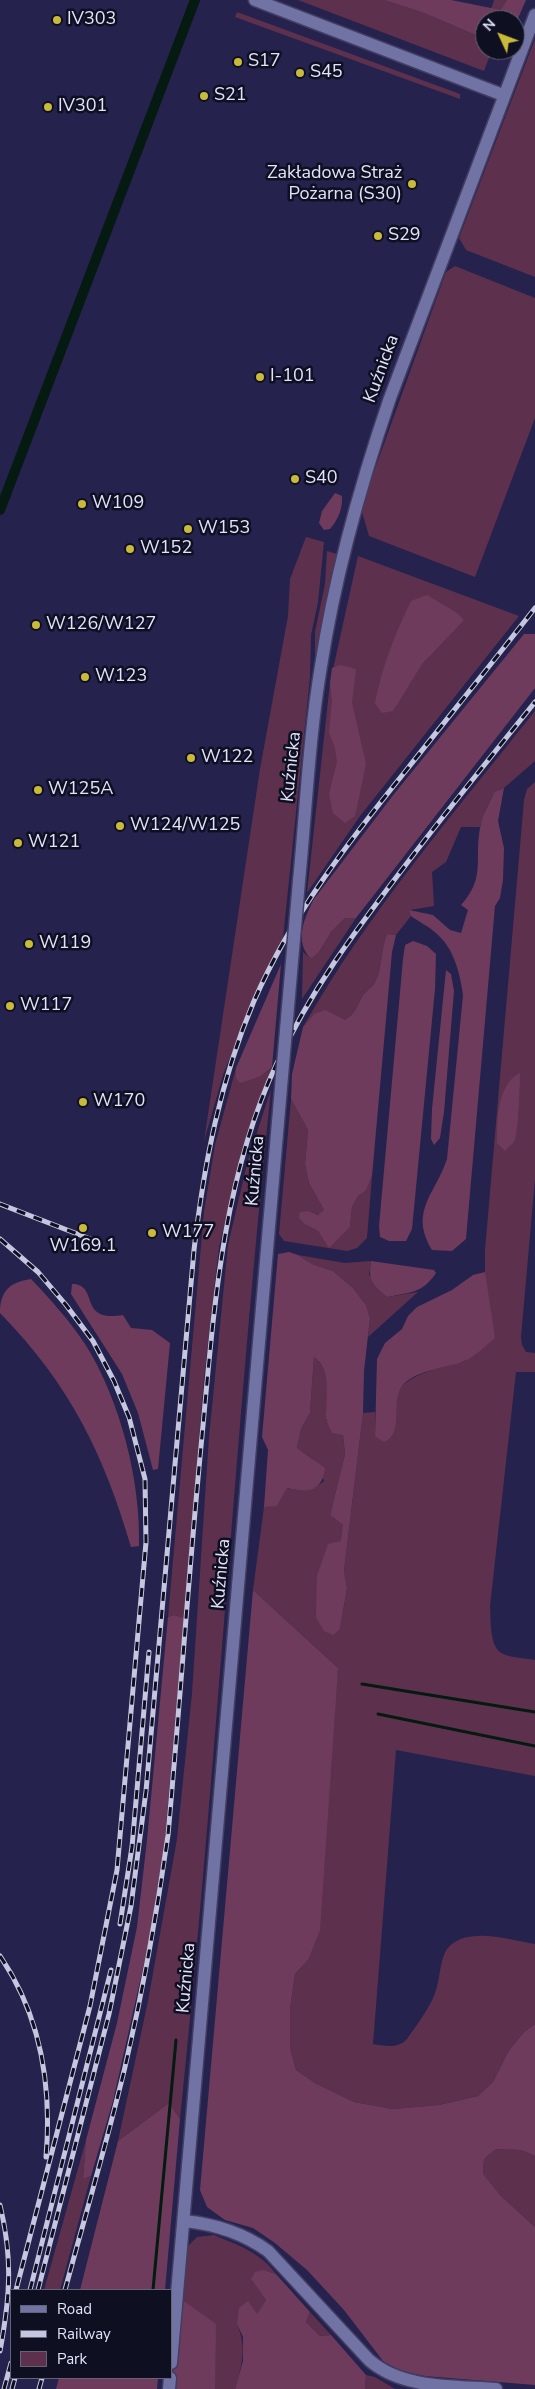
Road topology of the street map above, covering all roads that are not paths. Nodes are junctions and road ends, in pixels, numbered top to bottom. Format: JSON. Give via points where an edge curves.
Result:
{"nodes":[{"id":1,"x":255,"y":0,"type":"edge"},
{"id":2,"x":535,"y":15,"type":"edge"},
{"id":3,"x":503,"y":95,"type":"junction"},
{"id":4,"x":184,"y":2221,"type":"junction"},
{"id":5,"x":172,"y":2352,"type":"edge"},
{"id":6,"x":496,"y":2389,"type":"edge"}],
"edges":[{"from":1,"to":3,"type":"street"},
{"from":2,"to":3,"type":"street","name":"Kuźnicka"},
{"from":3,"to":4,"type":"street","name":"Kuźnicka","bridge":true,"via":[[371,454],[346,543],[321,666],[299,881]]},
{"from":4,"to":5,"type":"street","name":"Kuźnicka"},
{"from":4,"to":6,"type":"street","via":[[232,2232],[268,2251],[384,2373],[420,2383]]}]}
